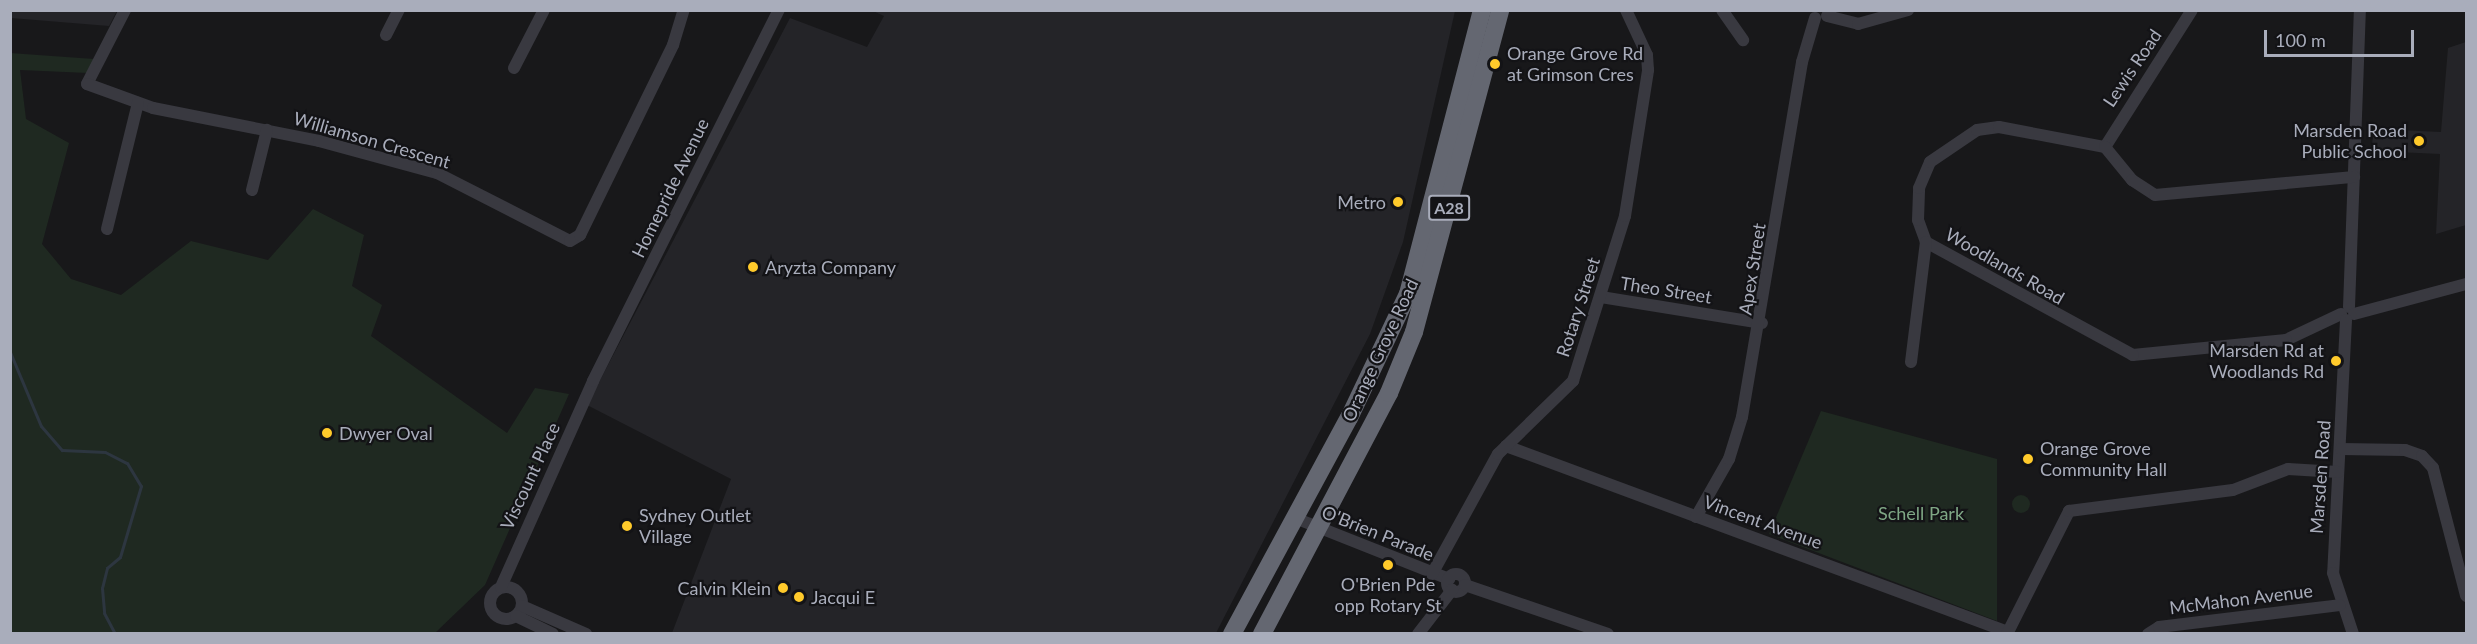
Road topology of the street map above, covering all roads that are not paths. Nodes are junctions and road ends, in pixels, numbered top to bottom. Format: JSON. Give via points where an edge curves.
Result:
{"nodes":[{"id":1,"x":125,"y":10,"type":"edge"},
{"id":2,"x":399,"y":10,"type":"edge"},
{"id":3,"x":544,"y":10,"type":"edge"},
{"id":4,"x":684,"y":10,"type":"edge"},
{"id":5,"x":779,"y":10,"type":"edge"},
{"id":6,"x":1482,"y":10,"type":"edge"},
{"id":7,"x":1500,"y":10,"type":"edge"},
{"id":8,"x":1626,"y":10,"type":"edge"},
{"id":9,"x":1722,"y":10,"type":"edge"},
{"id":10,"x":1908,"y":10,"type":"edge"},
{"id":11,"x":2192,"y":10,"type":"edge"},
{"id":12,"x":2361,"y":10,"type":"edge"},
{"id":13,"x":1820,"y":14,"type":"edge"},
{"id":14,"x":386,"y":35,"type":"dead end"},
{"id":15,"x":1743,"y":40,"type":"dead end"},
{"id":16,"x":514,"y":68,"type":"dead end"},
{"id":17,"x":138,"y":103,"type":"junction"},
{"id":18,"x":267,"y":130,"type":"junction"},
{"id":19,"x":2105,"y":147,"type":"junction"},
{"id":20,"x":2354,"y":177,"type":"junction"},
{"id":21,"x":252,"y":190,"type":"dead end"},
{"id":22,"x":107,"y":229,"type":"dead end"},
{"id":23,"x":1926,"y":242,"type":"junction"},
{"id":24,"x":2466,"y":284,"type":"edge"},
{"id":25,"x":1601,"y":297,"type":"junction"},
{"id":26,"x":2348,"y":314,"type":"junction"},
{"id":27,"x":1762,"y":323,"type":"junction"},
{"id":28,"x":1911,"y":362,"type":"dead end"},
{"id":29,"x":593,"y":381,"type":"joint"},
{"id":30,"x":1506,"y":446,"type":"junction"},
{"id":31,"x":2341,"y":449,"type":"junction"},
{"id":32,"x":2338,"y":472,"type":"junction"},
{"id":33,"x":1696,"y":517,"type":"junction"},
{"id":34,"x":1295,"y":518,"type":"junction"},
{"id":35,"x":1317,"y":530,"type":"junction"},
{"id":36,"x":1432,"y":574,"type":"junction"},
{"id":37,"x":1450,"y":585,"type":"junction"},
{"id":38,"x":501,"y":587,"type":"junction"},
{"id":39,"x":2466,"y":596,"type":"edge"},
{"id":40,"x":2340,"y":605,"type":"junction"},
{"id":41,"x":519,"y":611,"type":"junction"},
{"id":42,"x":553,"y":633,"type":"edge"},
{"id":43,"x":586,"y":633,"type":"edge"},
{"id":44,"x":1232,"y":633,"type":"edge"},
{"id":45,"x":1262,"y":633,"type":"edge"},
{"id":46,"x":1418,"y":633,"type":"edge"},
{"id":47,"x":1608,"y":633,"type":"edge"},
{"id":48,"x":2007,"y":633,"type":"edge"},
{"id":49,"x":2148,"y":633,"type":"edge"},
{"id":50,"x":2352,"y":633,"type":"edge"}],
"edges":[{"from":1,"to":17,"type":"street","name":"Williamson Crescent","via":[[87,84]]},
{"from":2,"to":14,"type":"street"},
{"from":3,"to":16,"type":"street"},
{"from":4,"to":18,"type":"street","name":"Williamson Crescent","via":[[674,45],[580,235],[570,241],[437,173]]},
{"from":5,"to":29,"type":"street","name":"Homepride Avenue"},
{"from":6,"to":34,"type":"highway","name":"Orange Grove Road","number":"A28","via":[[1408,294]]},
{"from":7,"to":35,"type":"highway","name":"Orange Grove Road","number":"A28","via":[[1414,332],[1389,393]]},
{"from":8,"to":25,"type":"street","name":"Rotary Street","via":[[1649,65],[1625,216]]},
{"from":9,"to":15,"type":"street"},
{"from":10,"to":13,"type":"street","via":[[1858,24]]},
{"from":11,"to":19,"type":"street","name":"Lewis Road"},
{"from":12,"to":20,"type":"street","name":"Marsden Road"},
{"from":13,"to":27,"type":"street","name":"Apex Street","via":[[1804,53]]},
{"from":17,"to":18,"type":"street","name":"Williamson Crescent"},
{"from":17,"to":22,"type":"street"},
{"from":18,"to":21,"type":"street"},
{"from":19,"to":20,"type":"street","via":[[2132,180],[2156,195]]},
{"from":19,"to":23,"type":"street","name":"Woodlands Road","via":[[2046,133],[1977,130],[1930,162],[1919,188],[1918,220]]},
{"from":20,"to":26,"type":"street","name":"Marsden Road"},
{"from":23,"to":26,"type":"street","name":"Woodlands Road","via":[[1982,277],[2141,357],[2286,340]]},
{"from":23,"to":28,"type":"street"},
{"from":24,"to":26,"type":"street","name":"Woodlands Road"},
{"from":25,"to":27,"type":"street","name":"Theo Street"},
{"from":25,"to":30,"type":"street","name":"Rotary Street","via":[[1573,381]]},
{"from":26,"to":31,"type":"street","name":"Marsden Road"},
{"from":27,"to":33,"type":"street","name":"Apex Street","via":[[1729,459]]},
{"from":29,"to":38,"type":"street","name":"Viscount Place"},
{"from":30,"to":33,"type":"street","name":"Vincent Avenue"},
{"from":30,"to":36,"type":"street","name":"Rotary Street"},
{"from":31,"to":32,"type":"street","name":"Marsden Road"},
{"from":31,"to":39,"type":"street","via":[[2405,450],[2422,456],[2433,468]]},
{"from":32,"to":40,"type":"street","name":"Marsden Road","via":[[2333,573]]},
{"from":32,"to":48,"type":"street","via":[[2288,469],[2233,490],[2069,511]]},
{"from":33,"to":48,"type":"street","name":"Vincent Avenue"},
{"from":34,"to":35,"type":"street","name":"O'Brien Parade"},
{"from":34,"to":44,"type":"highway","name":"Orange Grove Road","number":"A28"},
{"from":35,"to":36,"type":"street","name":"O'Brien Parade"},
{"from":35,"to":45,"type":"highway","name":"Orange Grove Road","number":"A28"},
{"from":36,"to":37,"type":"street","name":"O'Brien Parade"},
{"from":37,"to":46,"type":"street"},
{"from":37,"to":47,"type":"street","name":"O'Brien Parade","via":[[1461,575],[1465,585]]},
{"from":38,"to":41,"type":"street","via":[[517,591]]},
{"from":38,"to":41,"type":"street","via":[[492,594],[492,610],[500,618]]},
{"from":40,"to":49,"type":"street","name":"McMahon Avenue","via":[[2159,627]]},
{"from":40,"to":50,"type":"street","name":"Marsden Road"},
{"from":41,"to":42,"type":"street"},
{"from":41,"to":43,"type":"street"}]}
